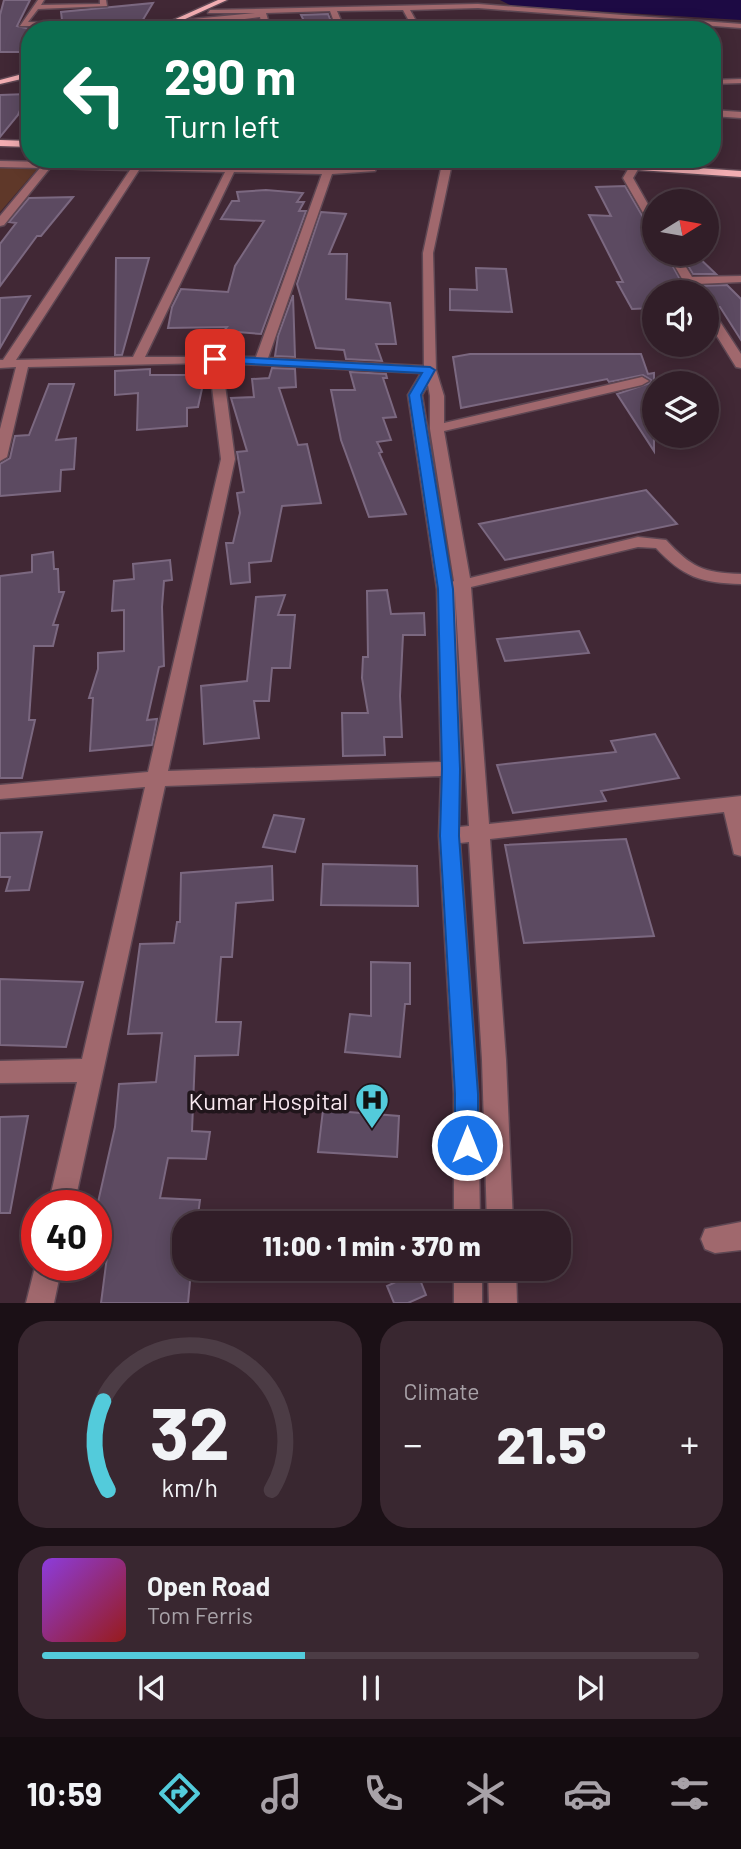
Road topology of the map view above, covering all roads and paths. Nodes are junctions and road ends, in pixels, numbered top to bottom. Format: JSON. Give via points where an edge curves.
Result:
{"nodes":[{"id":1,"x":103,"y":0,"type":"edge"},
{"id":2,"x":224,"y":0,"type":"edge"},
{"id":3,"x":235,"y":0,"type":"edge"},
{"id":4,"x":40,"y":3,"type":"edge"},
{"id":5,"x":406,"y":8,"type":"junction"},
{"id":6,"x":200,"y":10,"type":"junction"},
{"id":7,"x":333,"y":11,"type":"junction"},
{"id":8,"x":210,"y":12,"type":"junction"},
{"id":9,"x":263,"y":14,"type":"junction"},
{"id":10,"x":187,"y":20,"type":"junction"},
{"id":11,"x":25,"y":21,"type":"edge"},
{"id":12,"x":178,"y":21,"type":"edge"},
{"id":13,"x":184,"y":21,"type":"edge"},
{"id":14,"x":265,"y":21,"type":"edge"},
{"id":15,"x":337,"y":21,"type":"edge"},
{"id":16,"x":413,"y":21,"type":"edge"},
{"id":17,"x":677,"y":21,"type":"edge"},
{"id":18,"x":721,"y":24,"type":"edge"},
{"id":19,"x":741,"y":26,"type":"edge"},
{"id":20,"x":21,"y":78,"type":"edge"},
{"id":21,"x":721,"y":82,"type":"edge"},
{"id":22,"x":741,"y":82,"type":"edge"},
{"id":23,"x":0,"y":84,"type":"edge"},
{"id":24,"x":721,"y":114,"type":"edge"},
{"id":25,"x":741,"y":115,"type":"edge"},
{"id":26,"x":0,"y":137,"type":"edge"},
{"id":27,"x":21,"y":137,"type":"edge"},
{"id":28,"x":0,"y":143,"type":"edge"},
{"id":29,"x":21,"y":144,"type":"edge"},
{"id":30,"x":21,"y":163,"type":"edge"},
{"id":31,"x":0,"y":164,"type":"edge"},
{"id":32,"x":45,"y":168,"type":"edge"},
{"id":33,"x":135,"y":168,"type":"edge"},
{"id":34,"x":184,"y":168,"type":"edge"},
{"id":35,"x":372,"y":168,"type":"edge"},
{"id":36,"x":446,"y":168,"type":"edge"},
{"id":37,"x":634,"y":168,"type":"edge"},
{"id":38,"x":704,"y":168,"type":"edge"},
{"id":39,"x":232,"y":169,"type":"junction"},
{"id":40,"x":328,"y":171,"type":"junction"},
{"id":41,"x":741,"y":172,"type":"edge"},
{"id":42,"x":642,"y":202,"type":"edge"},
{"id":43,"x":0,"y":223,"type":"edge"},
{"id":44,"x":741,"y":279,"type":"edge"},
{"id":45,"x":714,"y":280,"type":"edge"},
{"id":46,"x":719,"y":330,"type":"edge"},
{"id":47,"x":215,"y":359,"type":"junction"},
{"id":48,"x":261,"y":360,"type":"junction"},
{"id":49,"x":137,"y":361,"type":"junction"},
{"id":50,"x":23,"y":363,"type":"junction"},
{"id":51,"x":3,"y":364,"type":"edge"},
{"id":52,"x":741,"y":364,"type":"edge"},
{"id":53,"x":430,"y":370,"type":"junction"},
{"id":54,"x":642,"y":382,"type":"dead end"},
{"id":55,"x":437,"y":429,"type":"junction"},
{"id":56,"x":0,"y":457,"type":"edge"},
{"id":57,"x":741,"y":579,"type":"edge"},
{"id":58,"x":454,"y":587,"type":"junction"},
{"id":59,"x":451,"y":769,"type":"junction"},
{"id":60,"x":155,"y":779,"type":"junction"},
{"id":61,"x":0,"y":792,"type":"edge"},
{"id":62,"x":737,"y":803,"type":"edge"},
{"id":63,"x":478,"y":833,"type":"junction"},
{"id":64,"x":449,"y":836,"type":"junction"},
{"id":65,"x":741,"y":848,"type":"edge"},
{"id":66,"x":93,"y":1070,"type":"junction"},
{"id":67,"x":0,"y":1072,"type":"edge"},
{"id":68,"x":65,"y":1190,"type":"edge"},
{"id":69,"x":467,"y":1211,"type":"edge"},
{"id":70,"x":500,"y":1211,"type":"edge"},
{"id":71,"x":45,"y":1281,"type":"edge"},
{"id":72,"x":468,"y":1281,"type":"edge"},
{"id":73,"x":502,"y":1281,"type":"edge"},
{"id":74,"x":40,"y":1303,"type":"edge"},
{"id":75,"x":468,"y":1303,"type":"edge"},
{"id":76,"x":503,"y":1303,"type":"edge"}],
"edges":[{"from":1,"to":4,"type":"street","via":[[104,6]]},
{"from":2,"to":6,"type":"main road"},
{"from":3,"to":8,"type":"main road"},
{"from":4,"to":11,"type":"street"},
{"from":5,"to":7,"type":"street"},
{"from":5,"to":16,"type":"street"},
{"from":5,"to":17,"type":"street","via":[[478,6]]},
{"from":6,"to":8,"type":"main road"},
{"from":6,"to":12,"type":"main road"},
{"from":7,"to":8,"type":"street"},
{"from":7,"to":9,"type":"street"},
{"from":7,"to":15,"type":"street"},
{"from":8,"to":10,"type":"main road"},
{"from":9,"to":10,"type":"street"},
{"from":9,"to":14,"type":"street"},
{"from":10,"to":13,"type":"main road"},
{"from":18,"to":19,"type":"street"},
{"from":20,"to":23,"type":"main road"},
{"from":21,"to":22,"type":"street"},
{"from":24,"to":25,"type":"street"},
{"from":26,"to":27,"type":"main road"},
{"from":28,"to":29,"type":"main road"},
{"from":30,"to":31,"type":"street"},
{"from":32,"to":43,"type":"street"},
{"from":33,"to":51,"type":"street"},
{"from":34,"to":39,"type":"street"},
{"from":35,"to":40,"type":"street"},
{"from":36,"to":53,"type":"street","via":[[428,253]]},
{"from":37,"to":42,"type":"street","via":[[628,178]]},
{"from":38,"to":41,"type":"main road"},
{"from":39,"to":40,"type":"street"},
{"from":39,"to":49,"type":"street"},
{"from":40,"to":48,"type":"street"},
{"from":44,"to":45,"type":"street"},
{"from":46,"to":52,"type":"street"},
{"from":47,"to":48,"type":"street"},
{"from":47,"to":49,"type":"street"},
{"from":47,"to":60,"type":"street","via":[[228,458]]},
{"from":48,"to":53,"type":"street"},
{"from":49,"to":50,"type":"street"},
{"from":50,"to":51,"type":"street"},
{"from":50,"to":56,"type":"street"},
{"from":53,"to":55,"type":"street","via":[[437,396]]},
{"from":53,"to":58,"type":"street","via":[[415,395]]},
{"from":54,"to":55,"type":"street"},
{"from":55,"to":58,"type":"street"},
{"from":57,"to":58,"type":"street","via":[[704,579],[684,569],[660,543],[638,542]]},
{"from":58,"to":59,"type":"street"},
{"from":58,"to":63,"type":"street"},
{"from":59,"to":60,"type":"street"},
{"from":59,"to":64,"type":"street"},
{"from":60,"to":61,"type":"street"},
{"from":60,"to":66,"type":"street"},
{"from":62,"to":63,"type":"street"},
{"from":62,"to":65,"type":"street"},
{"from":63,"to":64,"type":"street"},
{"from":63,"to":70,"type":"street"},
{"from":64,"to":69,"type":"street","via":[[466,1094]]},
{"from":66,"to":67,"type":"street"},
{"from":66,"to":68,"type":"street"},
{"from":71,"to":74,"type":"street"},
{"from":72,"to":75,"type":"street"},
{"from":73,"to":76,"type":"street"}]}
